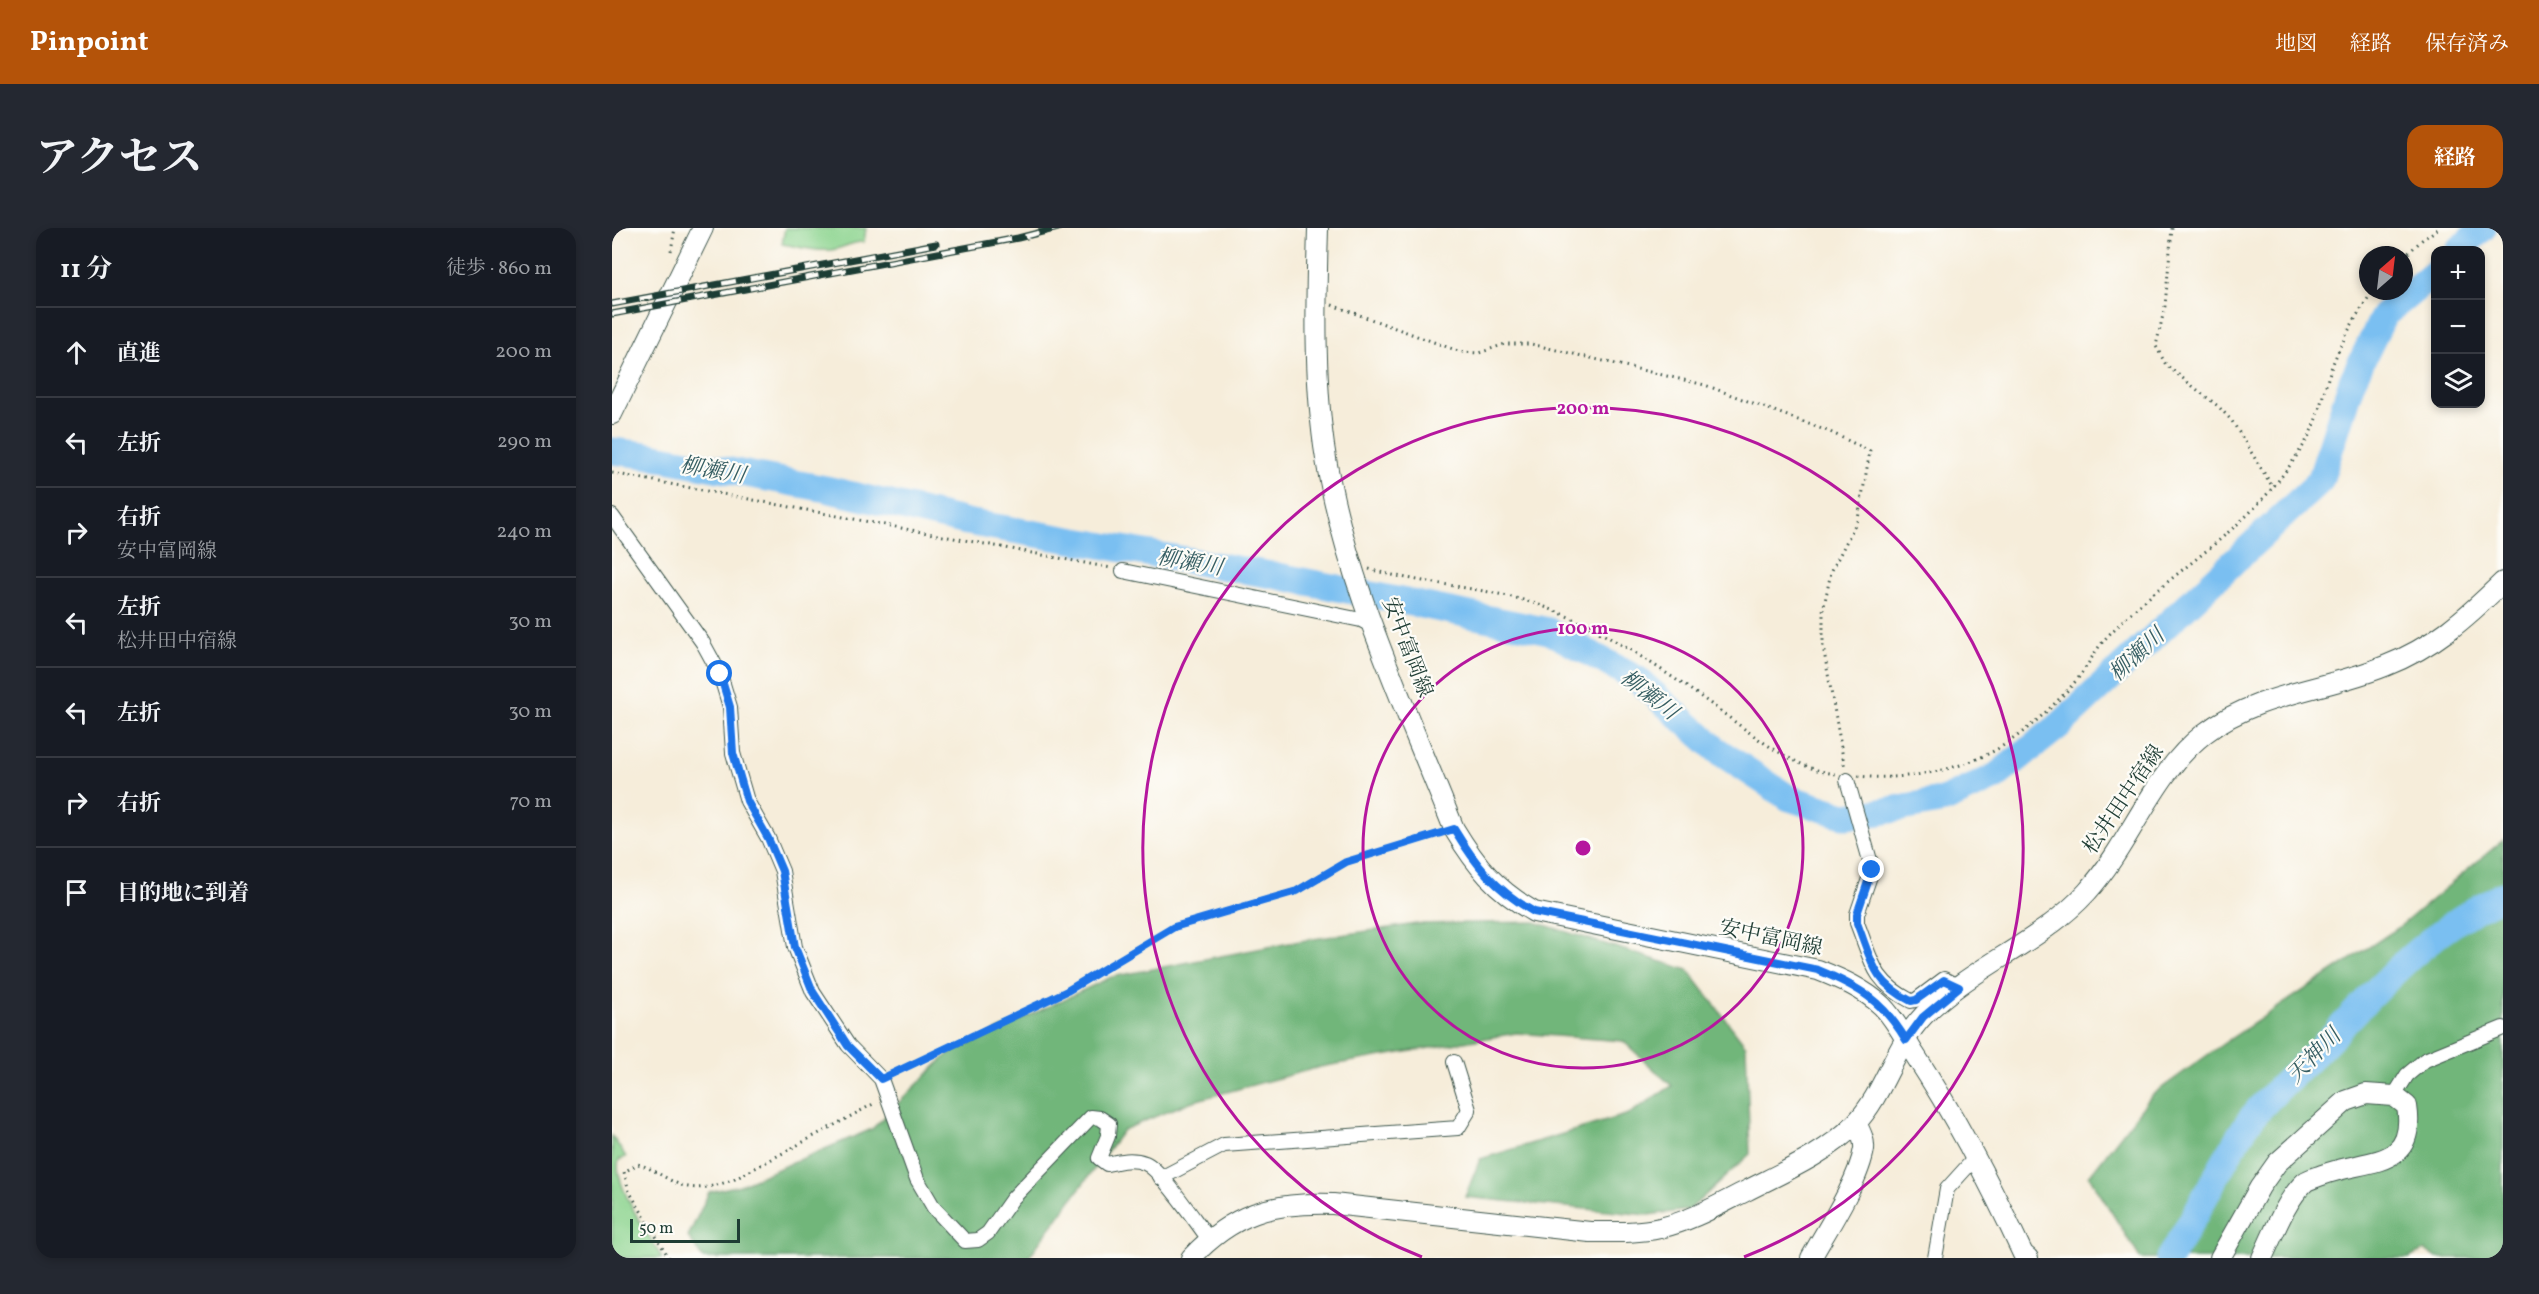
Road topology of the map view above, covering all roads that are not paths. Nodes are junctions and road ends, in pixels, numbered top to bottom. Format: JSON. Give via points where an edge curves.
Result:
{"nodes":[{"id":1,"x":704,"y":228,"type":"edge"},
{"id":2,"x":1318,"y":228,"type":"edge"},
{"id":3,"x":612,"y":414,"type":"edge"},
{"id":4,"x":612,"y":516,"type":"edge"},
{"id":5,"x":1123,"y":571,"type":"road end"},
{"id":6,"x":2503,"y":582,"type":"edge"},
{"id":7,"x":1373,"y":623,"type":"junction"},
{"id":8,"x":1846,"y":778,"type":"road end"},
{"id":9,"x":1959,"y":987,"type":"junction"},
{"id":10,"x":2503,"y":1028,"type":"edge"},
{"id":11,"x":1906,"y":1040,"type":"junction"},
{"id":12,"x":1454,"y":1062,"type":"dead end"},
{"id":13,"x":2394,"y":1096,"type":"junction"},
{"id":14,"x":1856,"y":1123,"type":"junction"},
{"id":15,"x":1976,"y":1157,"type":"junction"},
{"id":16,"x":1161,"y":1178,"type":"junction"},
{"id":17,"x":1209,"y":1239,"type":"junction"},
{"id":18,"x":1191,"y":1258,"type":"edge"},
{"id":19,"x":1811,"y":1258,"type":"edge"},
{"id":20,"x":1935,"y":1258,"type":"edge"},
{"id":21,"x":2028,"y":1258,"type":"edge"},
{"id":22,"x":2220,"y":1258,"type":"edge"},
{"id":23,"x":2262,"y":1258,"type":"edge"}],
"edges":[{"from":1,"to":3,"type":"main road"},
{"from":2,"to":7,"type":"main road","name":"安中富岡線","via":[[1316,301],[1324,446],[1352,566]]},
{"from":4,"to":16,"type":"street","via":[[703,643],[720,674],[730,707],[733,753],[747,801],[782,871],[795,947],[813,992],[848,1046],[881,1079],[917,1179],[934,1208],[964,1241],[978,1240],[1091,1117],[1109,1124],[1099,1158],[1107,1164],[1125,1160],[1146,1164]]},
{"from":5,"to":7,"type":"street"},
{"from":6,"to":9,"type":"main road","name":"松井田中宿線","via":[[2459,625],[2417,653],[2382,668],[2247,708],[2222,720],[2189,746],[2161,780],[2121,848],[2086,892],[2053,922]]},
{"from":7,"to":11,"type":"main road","name":"安中富岡線","via":[[1454,829],[1472,859],[1509,897],[1534,912],[1818,970],[1849,982],[1880,1005]]},
{"from":8,"to":9,"type":"street","via":[[1872,870],[1857,923],[1877,974],[1891,991],[1911,1001],[1944,980]]},
{"from":9,"to":11,"type":"main road","name":"松井田中宿線","via":[[1923,1017]]},
{"from":10,"to":13,"type":"street","via":[[2425,1060],[2407,1075]]},
{"from":11,"to":14,"type":"main road"},
{"from":11,"to":15,"type":"main road","name":"安中富岡線"},
{"from":12,"to":16,"type":"street","via":[[1469,1110],[1458,1128],[1224,1145]]},
{"from":13,"to":22,"type":"main road","via":[[2366,1094],[2346,1101],[2277,1163]]},
{"from":13,"to":23,"type":"main road","via":[[2407,1107],[2407,1141],[2395,1154],[2306,1181],[2290,1202]]},
{"from":14,"to":17,"type":"main road","via":[[1805,1161],[1691,1218],[1660,1228],[1590,1232],[1314,1203],[1260,1211],[1234,1221]]},
{"from":14,"to":19,"type":"main road","via":[[1864,1150],[1855,1178]]},
{"from":15,"to":20,"type":"street","via":[[1947,1189]]},
{"from":15,"to":21,"type":"main road","name":"安中富岡線"},
{"from":16,"to":17,"type":"street"},
{"from":17,"to":18,"type":"main road"}]}
